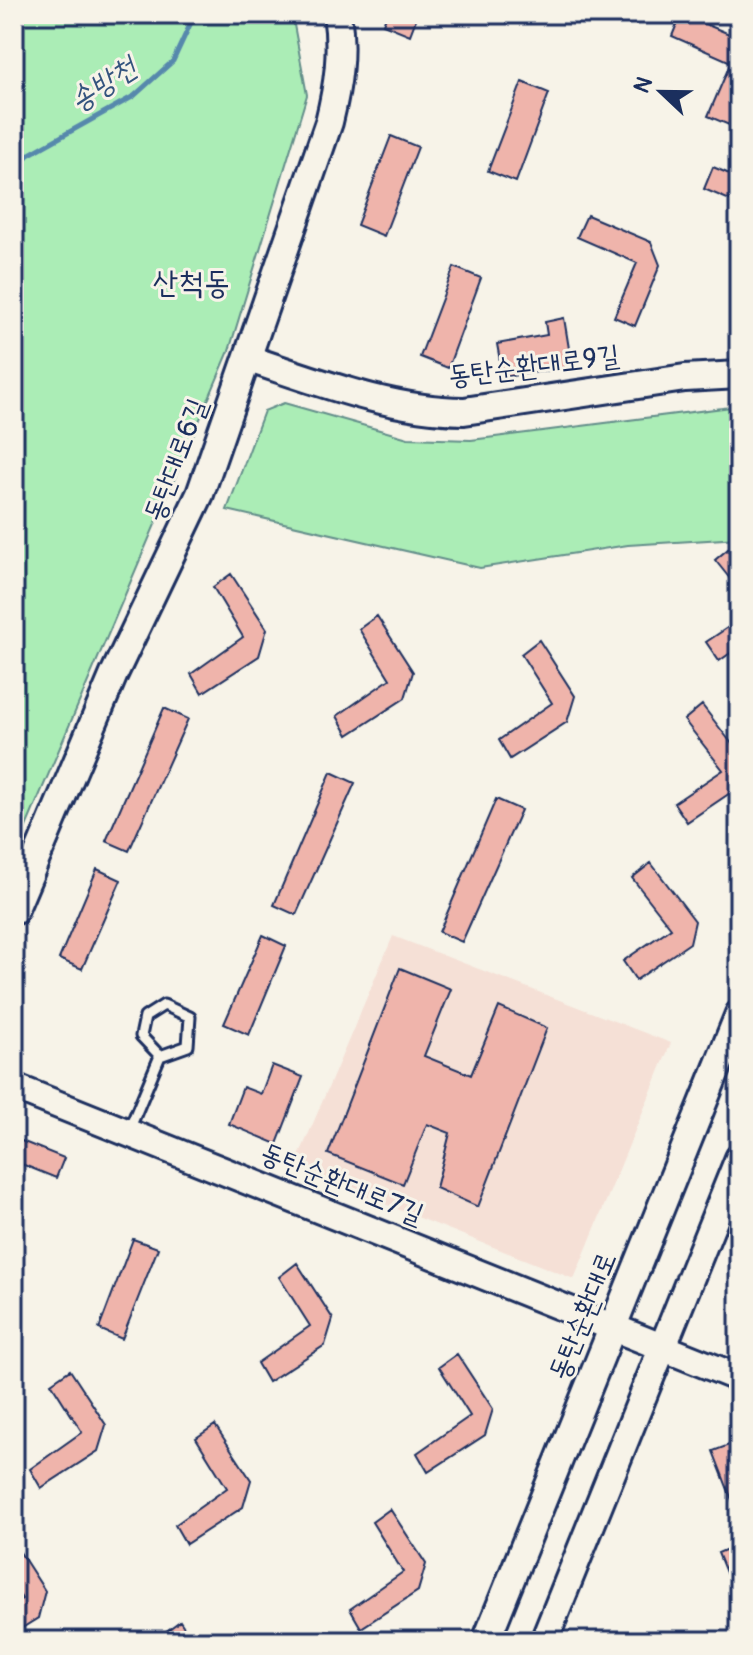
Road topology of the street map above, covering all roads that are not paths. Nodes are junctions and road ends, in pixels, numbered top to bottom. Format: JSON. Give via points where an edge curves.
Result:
{"nodes":[{"id":1,"x":337,"y":14,"type":"edge"},
{"id":2,"x":249,"y":359,"type":"junction"},
{"id":3,"x":739,"y":375,"type":"edge"},
{"id":4,"x":14,"y":911,"type":"edge"},
{"id":5,"x":739,"y":1014,"type":"edge"},
{"id":6,"x":160,"y":1056,"type":"junction"},
{"id":7,"x":14,"y":1087,"type":"edge"},
{"id":8,"x":128,"y":1133,"type":"junction"},
{"id":9,"x":739,"y":1158,"type":"edge"},
{"id":10,"x":613,"y":1327,"type":"junction"},
{"id":11,"x":654,"y":1344,"type":"junction"},
{"id":12,"x":739,"y":1378,"type":"edge"},
{"id":13,"x":486,"y":1641,"type":"edge"},
{"id":14,"x":544,"y":1641,"type":"edge"}],
"edges":[{"from":1,"to":2,"type":"street","name":"동탄대로6길","via":[[341,53],[329,122]]},
{"from":2,"to":3,"type":"street","name":"동탄순환대로9길","via":[[428,411],[464,411],[685,378]]},
{"from":2,"to":4,"type":"street","name":"동탄대로6길","via":[[194,510],[114,674]]},
{"from":5,"to":10,"type":"street","name":"동탄순환대로"},
{"from":6,"to":6,"type":"lane","via":[[141,1036],[145,1017],[164,1005],[190,1017],[188,1046]]},
{"from":6,"to":8,"type":"lane"},
{"from":7,"to":8,"type":"street","name":"동탄순환대로7길"},
{"from":8,"to":10,"type":"street","name":"동탄순환대로7길"},
{"from":9,"to":11,"type":"street"},
{"from":10,"to":11,"type":"street","name":"동탄순환대로7길"},
{"from":10,"to":13,"type":"street","name":"동탄순환대로"},
{"from":11,"to":12,"type":"street","name":"동탄순환대로7길"},
{"from":11,"to":14,"type":"street"}]}
